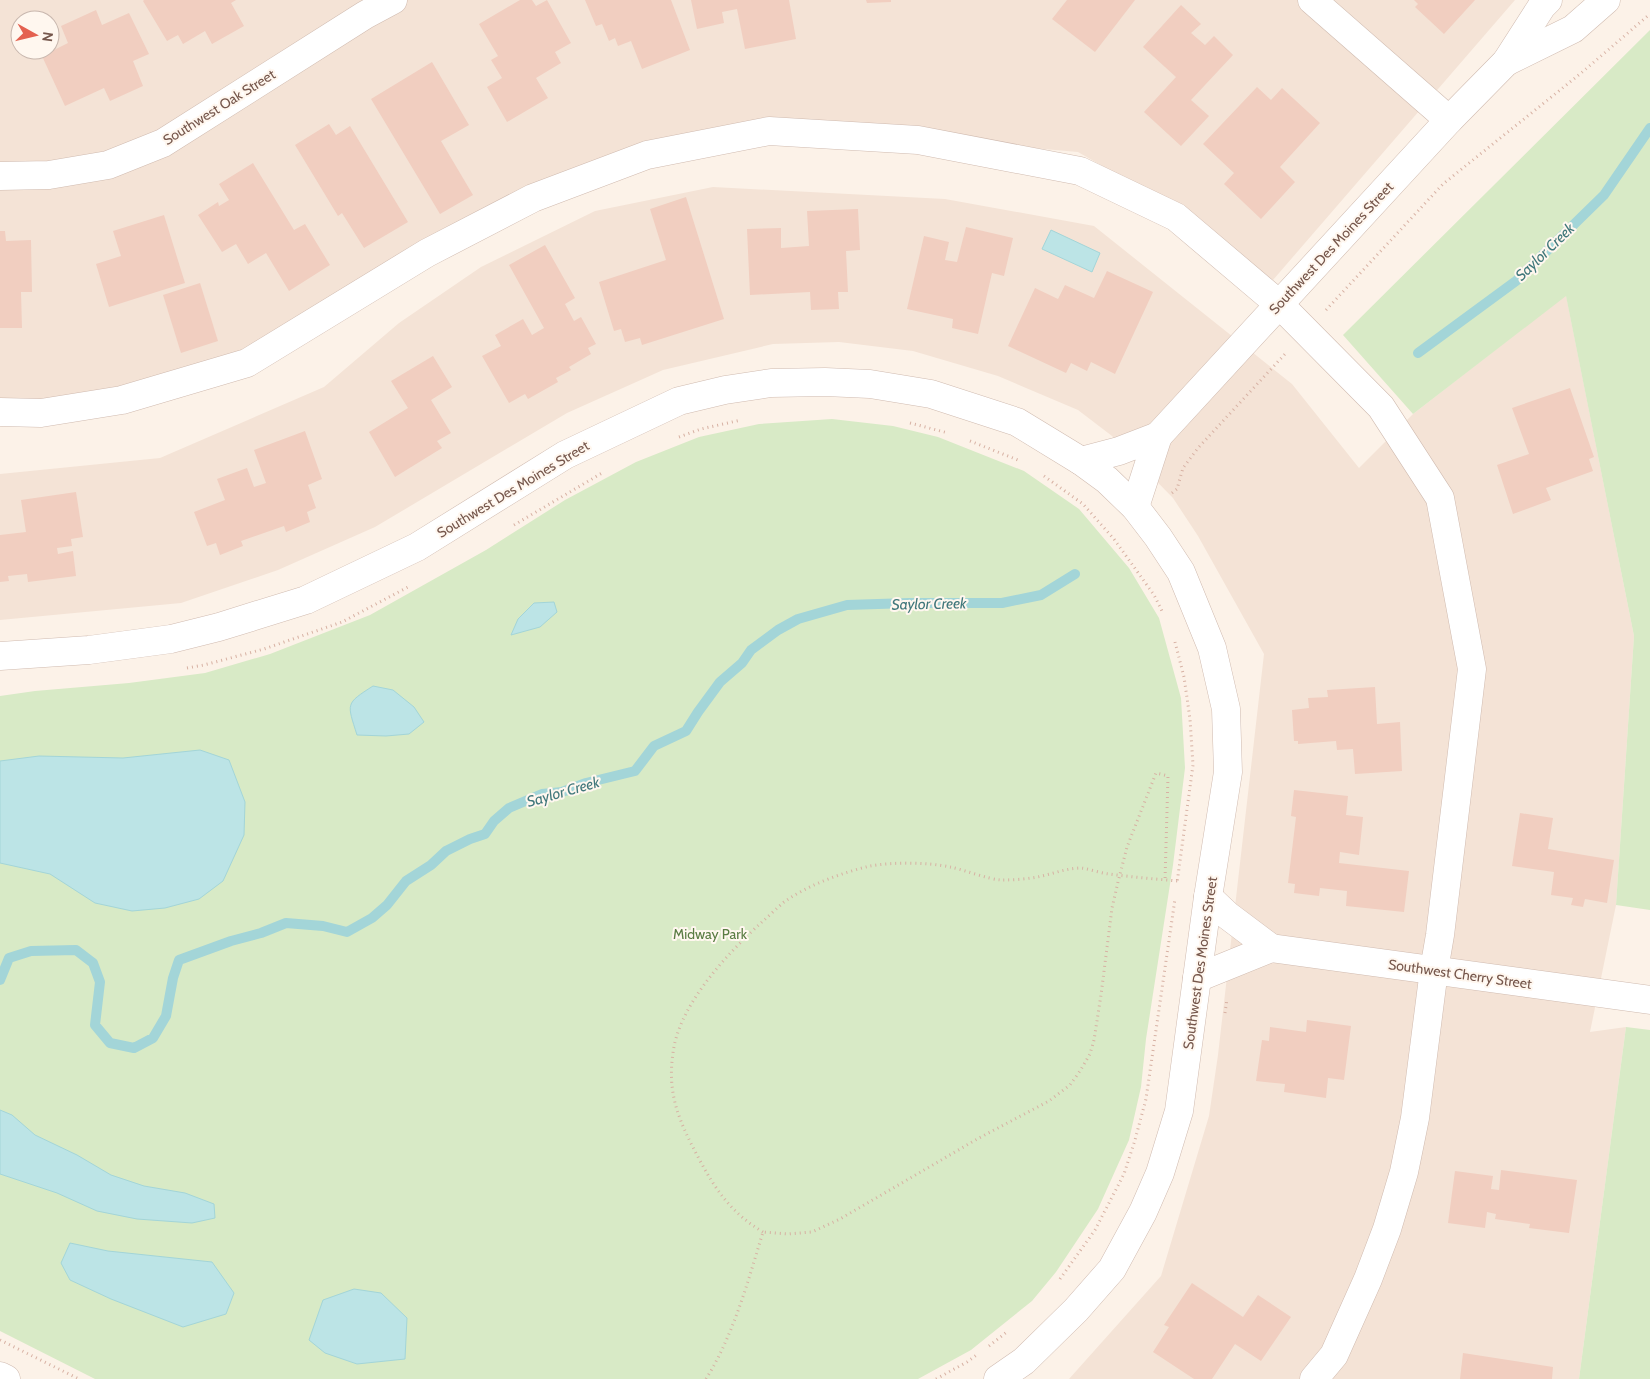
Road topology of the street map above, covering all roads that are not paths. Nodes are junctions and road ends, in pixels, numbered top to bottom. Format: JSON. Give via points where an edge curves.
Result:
{"nodes":[{"id":1,"x":393,"y":0,"type":"edge"},
{"id":2,"x":1312,"y":0,"type":"edge"},
{"id":3,"x":1548,"y":0,"type":"edge"},
{"id":4,"x":1606,"y":0,"type":"edge"},
{"id":5,"x":1506,"y":62,"type":"junction"},
{"id":6,"x":1449,"y":120,"type":"junction"},
{"id":7,"x":0,"y":176,"type":"edge"},
{"id":8,"x":1280,"y":304,"type":"junction"},
{"id":9,"x":0,"y":412,"type":"edge"},
{"id":10,"x":1158,"y":436,"type":"junction"},
{"id":11,"x":1081,"y":461,"type":"junction"},
{"id":12,"x":1135,"y":507,"type":"junction"},
{"id":13,"x":0,"y":656,"type":"edge"},
{"id":14,"x":1208,"y":897,"type":"junction"},
{"id":15,"x":1270,"y":948,"type":"junction"},
{"id":16,"x":1434,"y":970,"type":"junction"},
{"id":17,"x":1197,"y":978,"type":"junction"},
{"id":18,"x":1650,"y":1000,"type":"edge"},
{"id":19,"x":0,"y":1376,"type":"edge"},
{"id":20,"x":6,"y":1379,"type":"edge"},
{"id":21,"x":998,"y":1379,"type":"edge"},
{"id":22,"x":1314,"y":1379,"type":"edge"}],
"edges":[{"from":1,"to":7,"type":"street","name":"Southwest Oak Street","via":[[163,143],[108,165],[49,175]]},
{"from":2,"to":6,"type":"street"},
{"from":3,"to":5,"type":"street","name":"Southwest Des Moines Street"},
{"from":4,"to":5,"type":"street","name":"Southwest Des Moines Street","via":[[1573,29]]},
{"from":5,"to":6,"type":"street","name":"Southwest Des Moines Street"},
{"from":6,"to":8,"type":"street","name":"Southwest Des Moines Street"},
{"from":8,"to":9,"type":"street","via":[[1176,217],[1080,171],[918,140],[769,131],[647,155],[533,198],[427,253],[247,363],[122,400],[40,413]]},
{"from":8,"to":10,"type":"street","name":"Southwest Des Moines Street"},
{"from":8,"to":16,"type":"street","via":[[1381,407],[1440,498],[1472,669]]},
{"from":10,"to":11,"type":"street","name":"Southwest Des Moines Street"},
{"from":10,"to":12,"type":"street","name":"Southwest Des Moines Street"},
{"from":11,"to":12,"type":"street","name":"Southwest Des Moines Street"},
{"from":11,"to":13,"type":"street","name":"Southwest Des Moines Street","via":[[1017,422],[931,394],[870,384],[825,382],[771,383],[724,390],[679,401],[565,455],[417,547],[306,600],[171,639],[90,650]]},
{"from":12,"to":14,"type":"street","name":"Southwest Des Moines Street","via":[[1181,572],[1212,648],[1226,709],[1228,772]]},
{"from":14,"to":15,"type":"street","name":"Southwest Cherry Street"},
{"from":14,"to":17,"type":"street","name":"Southwest Des Moines Street"},
{"from":15,"to":16,"type":"street","name":"Southwest Cherry Street"},
{"from":15,"to":17,"type":"street","name":"Southwest Cherry Street"},
{"from":16,"to":18,"type":"street","name":"Southwest Cherry Street"},
{"from":16,"to":22,"type":"street","via":[[1415,1118],[1404,1172],[1368,1279],[1334,1355]]},
{"from":17,"to":21,"type":"street","name":"Southwest Des Moines Street","via":[[1180,1112],[1160,1174],[1143,1212],[1112,1269],[1024,1361]]},
{"from":19,"to":20,"type":"street"}]}
